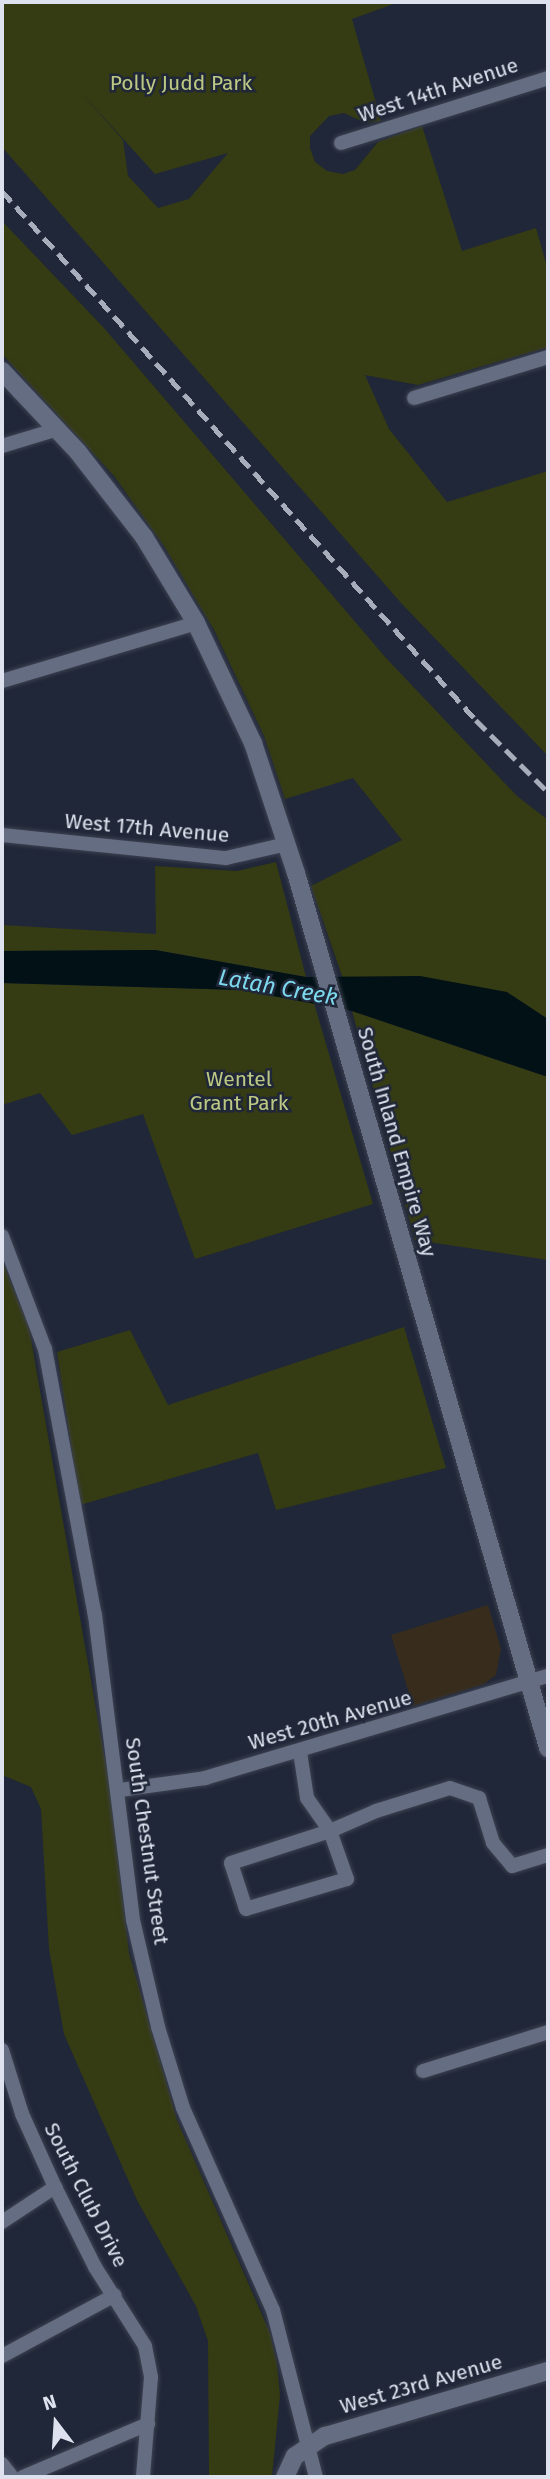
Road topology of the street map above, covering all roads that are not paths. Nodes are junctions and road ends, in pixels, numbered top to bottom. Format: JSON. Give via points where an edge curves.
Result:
{"nodes":[{"id":1,"x":548,"y":78,"type":"edge"},
{"id":2,"x":341,"y":143,"type":"dead end"},
{"id":3,"x":548,"y":357,"type":"edge"},
{"id":4,"x":2,"y":371,"type":"edge"},
{"id":5,"x":414,"y":398,"type":"dead end"},
{"id":6,"x":58,"y":429,"type":"junction"},
{"id":7,"x":2,"y":446,"type":"edge"},
{"id":8,"x":196,"y":623,"type":"junction"},
{"id":9,"x":2,"y":681,"type":"edge"},
{"id":10,"x":2,"y":835,"type":"edge"},
{"id":11,"x":287,"y":844,"type":"junction"},
{"id":12,"x":2,"y":1236,"type":"edge"},
{"id":13,"x":548,"y":1676,"type":"edge"},
{"id":14,"x":529,"y":1682,"type":"junction"},
{"id":15,"x":548,"y":1748,"type":"edge"},
{"id":16,"x":300,"y":1752,"type":"junction"},
{"id":17,"x":120,"y":1790,"type":"junction"},
{"id":18,"x":330,"y":1831,"type":"junction"},
{"id":19,"x":548,"y":1855,"type":"edge"},
{"id":20,"x":548,"y":2032,"type":"edge"},
{"id":21,"x":2,"y":2050,"type":"edge"},
{"id":22,"x":423,"y":2071,"type":"dead end"},
{"id":23,"x":55,"y":2187,"type":"junction"},
{"id":24,"x":2,"y":2222,"type":"edge"},
{"id":25,"x":115,"y":2295,"type":"junction"},
{"id":26,"x":2,"y":2356,"type":"edge"},
{"id":27,"x":548,"y":2371,"type":"edge"},
{"id":28,"x":148,"y":2424,"type":"junction"},
{"id":29,"x":308,"y":2445,"type":"junction"},
{"id":30,"x":2,"y":2464,"type":"edge"},
{"id":31,"x":12,"y":2477,"type":"edge"},
{"id":32,"x":23,"y":2477,"type":"edge"},
{"id":33,"x":143,"y":2477,"type":"edge"},
{"id":34,"x":285,"y":2477,"type":"edge"},
{"id":35,"x":316,"y":2477,"type":"edge"}],
"edges":[{"from":1,"to":2,"type":"street","name":"West 14th Avenue"},
{"from":3,"to":5,"type":"street"},
{"from":4,"to":6,"type":"street","name":"South Inland Empire Way"},
{"from":6,"to":7,"type":"street"},
{"from":6,"to":8,"type":"street","name":"South Inland Empire Way","via":[[128,515]]},
{"from":8,"to":9,"type":"street"},
{"from":8,"to":11,"type":"street","name":"South Inland Empire Way","via":[[248,730]]},
{"from":10,"to":11,"type":"street","name":"West 17th Avenue","via":[[217,858]]},
{"from":11,"to":14,"type":"street","name":"South Inland Empire Way"},
{"from":12,"to":17,"type":"street","name":"South Chestnut Street","via":[[43,1337],[96,1615]]},
{"from":13,"to":14,"type":"street","name":"West 20th Avenue"},
{"from":14,"to":15,"type":"street","name":"South Inland Empire Way"},
{"from":14,"to":16,"type":"street","name":"West 20th Avenue"},
{"from":16,"to":17,"type":"street","name":"West 20th Avenue","via":[[205,1777]]},
{"from":16,"to":18,"type":"street","via":[[307,1798]]},
{"from":17,"to":29,"type":"street","name":"South Chestnut Street","via":[[133,1920],[158,2027],[183,2108],[274,2311]]},
{"from":18,"to":18,"type":"street","via":[[231,1863],[246,1909],[347,1878]]},
{"from":18,"to":19,"type":"street","via":[[450,1788],[479,1798],[493,1843],[512,1866]]},
{"from":20,"to":22,"type":"street"},
{"from":21,"to":23,"type":"street","name":"South Club Drive","via":[[22,2114]]},
{"from":23,"to":24,"type":"street"},
{"from":23,"to":25,"type":"street","name":"South Club Drive","via":[[85,2249]]},
{"from":25,"to":26,"type":"street"},
{"from":25,"to":28,"type":"street","name":"South Club Drive","via":[[138,2329],[149,2360]]},
{"from":27,"to":29,"type":"street","name":"West 23rd Avenue","via":[[336,2432]]},
{"from":28,"to":32,"type":"street"},
{"from":28,"to":33,"type":"street","name":"South Club Drive"},
{"from":29,"to":34,"type":"street","via":[[295,2456]]},
{"from":29,"to":35,"type":"street","name":"South Chestnut Street"},
{"from":30,"to":31,"type":"street"}]}
